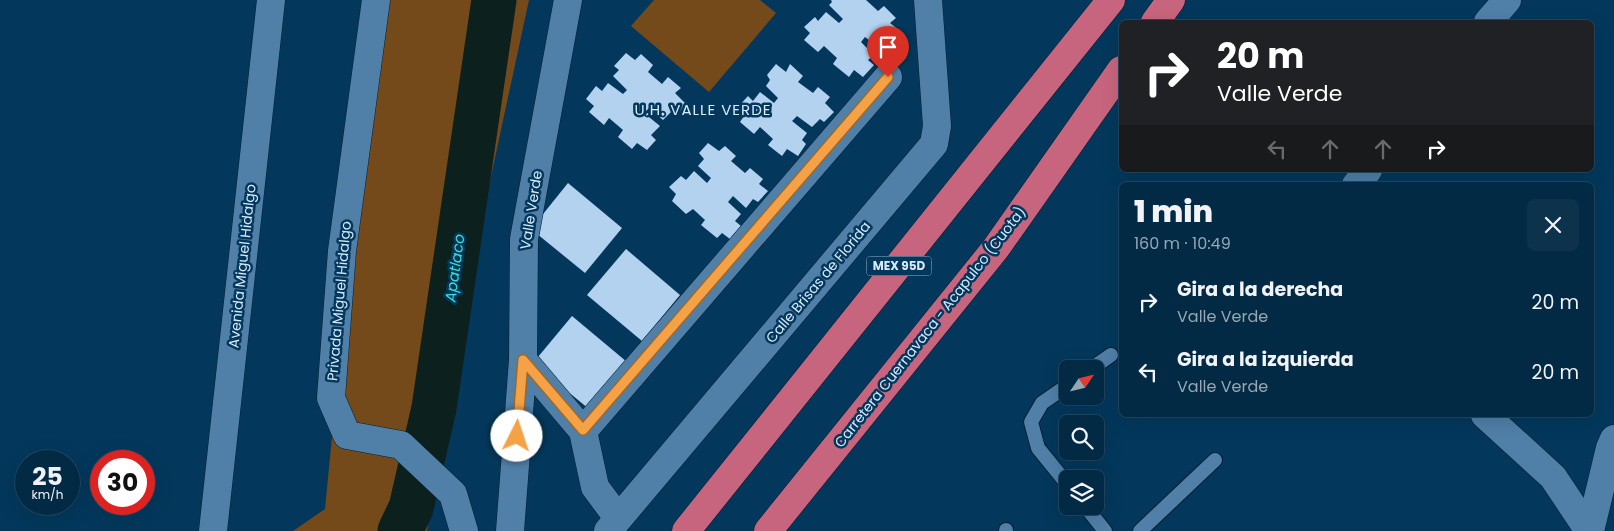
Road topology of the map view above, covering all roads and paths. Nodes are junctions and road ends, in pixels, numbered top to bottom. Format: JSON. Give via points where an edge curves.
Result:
{"nodes":[{"id":1,"x":271,"y":0,"type":"edge"},
{"id":2,"x":376,"y":0,"type":"edge"},
{"id":3,"x":568,"y":0,"type":"edge"},
{"id":4,"x":928,"y":0,"type":"edge"},
{"id":5,"x":1111,"y":0,"type":"edge"},
{"id":6,"x":1171,"y":0,"type":"edge"},
{"id":7,"x":1507,"y":0,"type":"edge"},
{"id":8,"x":1156,"y":20,"type":"edge"},
{"id":9,"x":1490,"y":20,"type":"edge"},
{"id":10,"x":1119,"y":73,"type":"edge"},
{"id":11,"x":888,"y":77,"type":"dead end"},
{"id":12,"x":1366,"y":172,"type":"edge"},
{"id":13,"x":1358,"y":182,"type":"edge"},
{"id":14,"x":1111,"y":355,"type":"dead end"},
{"id":15,"x":523,"y":360,"type":"junction"},
{"id":16,"x":1104,"y":360,"type":"edge"},
{"id":17,"x":1059,"y":391,"type":"edge"},
{"id":18,"x":1487,"y":417,"type":"edge"},
{"id":19,"x":583,"y":430,"type":"junction"},
{"id":20,"x":1614,"y":439,"type":"edge"},
{"id":21,"x":1215,"y":460,"type":"dead end"},
{"id":22,"x":1059,"y":474,"type":"edge"},
{"id":23,"x":1092,"y":515,"type":"edge"},
{"id":24,"x":613,"y":524,"type":"edge"},
{"id":25,"x":213,"y":531,"type":"edge"},
{"id":26,"x":464,"y":531,"type":"edge"},
{"id":27,"x":510,"y":531,"type":"edge"},
{"id":28,"x":686,"y":531,"type":"edge"},
{"id":29,"x":768,"y":531,"type":"edge"},
{"id":30,"x":1105,"y":531,"type":"edge"},
{"id":31,"x":1140,"y":531,"type":"edge"},
{"id":32,"x":1590,"y":531,"type":"edge"}],
"edges":[{"from":1,"to":25,"type":"street","name":"Avenida Miguel Hidalgo"},
{"from":2,"to":26,"type":"street","name":"Privada Miguel Hidalgo","via":[[342,251],[331,398],[347,435],[401,445],[453,494]]},
{"from":3,"to":15,"type":"street","name":"Valle Verde","via":[[524,239]]},
{"from":4,"to":24,"type":"street","name":"Calle Brisas de Florida","via":[[937,126],[934,144]]},
{"from":5,"to":28,"type":"highway","number":"MEX 95D"},
{"from":6,"to":8,"type":"highway"},
{"from":7,"to":9,"type":"street"},
{"from":10,"to":29,"type":"highway","name":"Carretera Cuernavaca - Acapulco (Cuota)","via":[[996,248]]},
{"from":11,"to":19,"type":"street"},
{"from":12,"to":13,"type":"street"},
{"from":14,"to":16,"type":"lane"},
{"from":15,"to":19,"type":"street"},
{"from":15,"to":27,"type":"street","name":"Valle Verde"},
{"from":17,"to":22,"type":"lane","via":[[1042,403],[1031,422],[1038,448]]},
{"from":18,"to":32,"type":"street","via":[[1553,477]]},
{"from":19,"to":24,"type":"street","via":[[595,487]]},
{"from":20,"to":32,"type":"street"},
{"from":21,"to":31,"type":"lane"},
{"from":23,"to":30,"type":"lane"}]}
